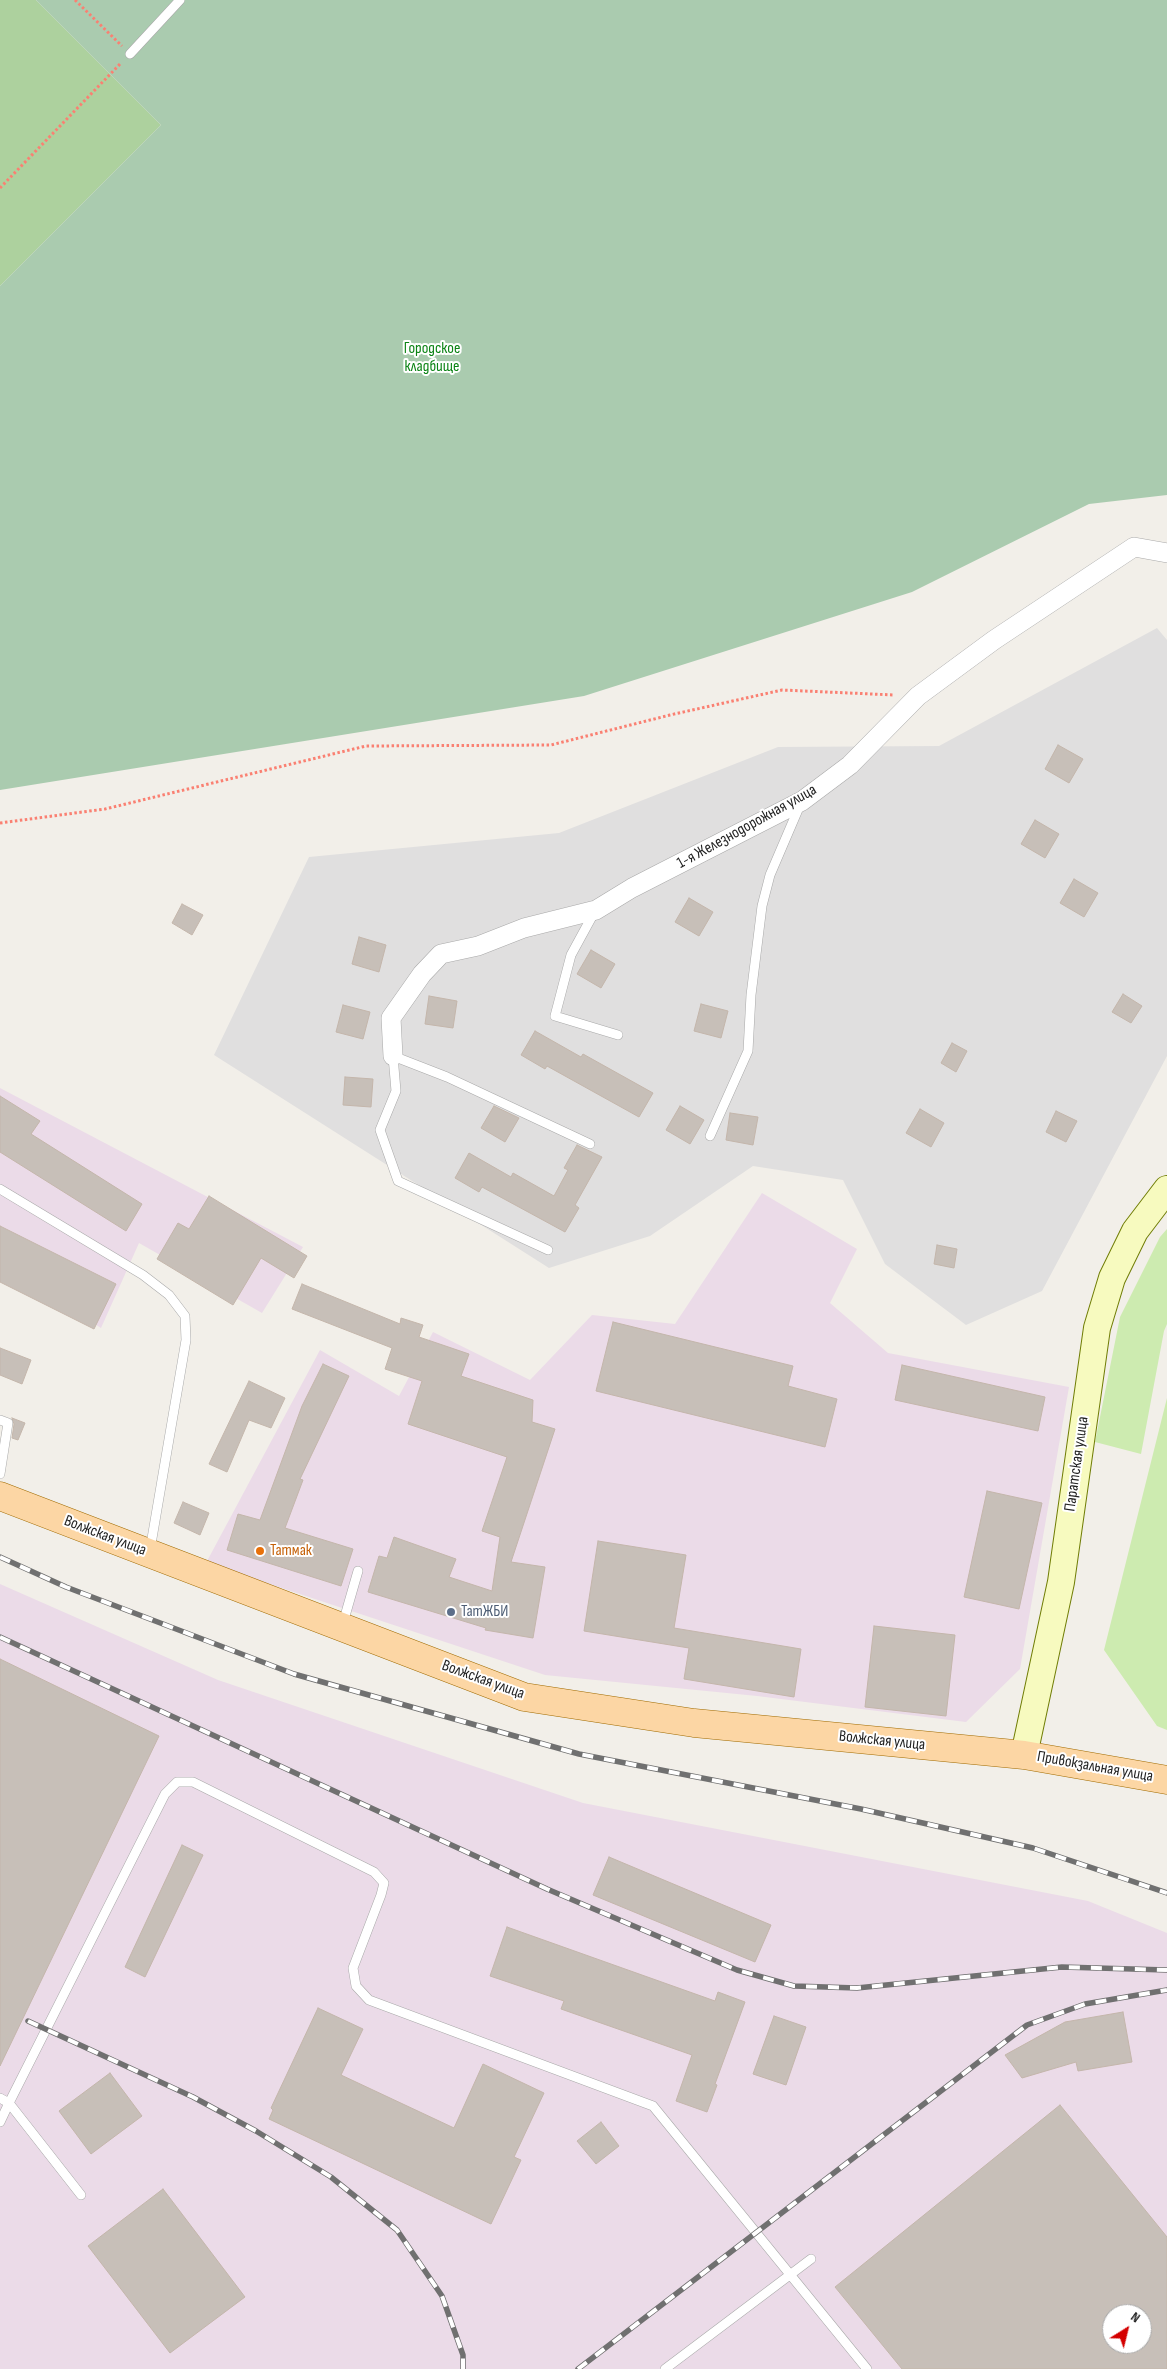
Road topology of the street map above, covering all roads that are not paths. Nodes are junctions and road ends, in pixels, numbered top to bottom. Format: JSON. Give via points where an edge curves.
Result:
{"nodes":[{"id":1,"x":180,"y":0,"type":"edge"},
{"id":2,"x":130,"y":54,"type":"road end"},
{"id":3,"x":1167,"y":553,"type":"edge"},
{"id":4,"x":802,"y":801,"type":"junction"},
{"id":5,"x":596,"y":910,"type":"junction"},
{"id":6,"x":618,"y":1035,"type":"dead end"},
{"id":7,"x":393,"y":1056,"type":"junction"},
{"id":8,"x":710,"y":1136,"type":"dead end"},
{"id":9,"x":590,"y":1144,"type":"dead end"},
{"id":10,"x":0,"y":1189,"type":"edge"},
{"id":11,"x":1167,"y":1189,"type":"edge"},
{"id":12,"x":548,"y":1250,"type":"dead end"},
{"id":13,"x":0,"y":1420,"type":"edge"},
{"id":14,"x":0,"y":1474,"type":"edge"},
{"id":15,"x":0,"y":1496,"type":"edge"},
{"id":16,"x":149,"y":1553,"type":"junction"},
{"id":17,"x":358,"y":1571,"type":"dead end"},
{"id":18,"x":341,"y":1627,"type":"junction"},
{"id":19,"x":1024,"y":1755,"type":"junction"},
{"id":20,"x":1167,"y":1780,"type":"edge"},
{"id":21,"x":0,"y":2098,"type":"edge"},
{"id":22,"x":9,"y":2103,"type":"junction"},
{"id":23,"x":0,"y":2122,"type":"edge"},
{"id":24,"x":81,"y":2195,"type":"dead end"},
{"id":25,"x":811,"y":2259,"type":"dead end"},
{"id":26,"x":791,"y":2274,"type":"junction"},
{"id":27,"x":665,"y":2369,"type":"edge"},
{"id":28,"x":867,"y":2369,"type":"edge"}],
"edges":[{"from":1,"to":2,"type":"lane"},
{"from":3,"to":4,"type":"street","name":"1-я Железнодорожная улица","via":[[1134,547],[994,640],[918,696],[850,765]]},
{"from":4,"to":5,"type":"street","name":"1-я Железнодорожная улица","via":[[632,888]]},
{"from":4,"to":8,"type":"lane","via":[[770,875],[762,906],[748,1051]]},
{"from":5,"to":6,"type":"lane","via":[[571,955],[555,1016]]},
{"from":5,"to":7,"type":"street","name":"1-я Железнодорожная улица","via":[[441,954],[422,974],[391,1018]]},
{"from":7,"to":9,"type":"lane","via":[[447,1077]]},
{"from":7,"to":12,"type":"lane","via":[[396,1091],[380,1130],[398,1181]]},
{"from":10,"to":16,"type":"lane","via":[[143,1275],[170,1295],[185,1316],[186,1340]]},
{"from":11,"to":19,"type":"main road","name":"Паратская улица","via":[[1134,1231],[1112,1278],[1097,1328],[1061,1582]]},
{"from":13,"to":14,"type":"lane","via":[[8,1423]]},
{"from":15,"to":16,"type":"main road","name":"Волжская улица"},
{"from":16,"to":18,"type":"main road","name":"Волжская улица"},
{"from":17,"to":18,"type":"lane"},
{"from":18,"to":19,"type":"main road","name":"Волжская улица","via":[[524,1697],[694,1723]]},
{"from":19,"to":20,"type":"main road","name":"Привокзальная улица"},
{"from":21,"to":22,"type":"lane"},
{"from":22,"to":23,"type":"lane"},
{"from":22,"to":24,"type":"lane"},
{"from":22,"to":26,"type":"lane","via":[[166,1794],[178,1782],[194,1782],[374,1872],[384,1883],[353,1968],[356,1986],[369,2000],[653,2106]]},
{"from":25,"to":26,"type":"lane"},
{"from":26,"to":27,"type":"lane"},
{"from":26,"to":28,"type":"lane"}]}
